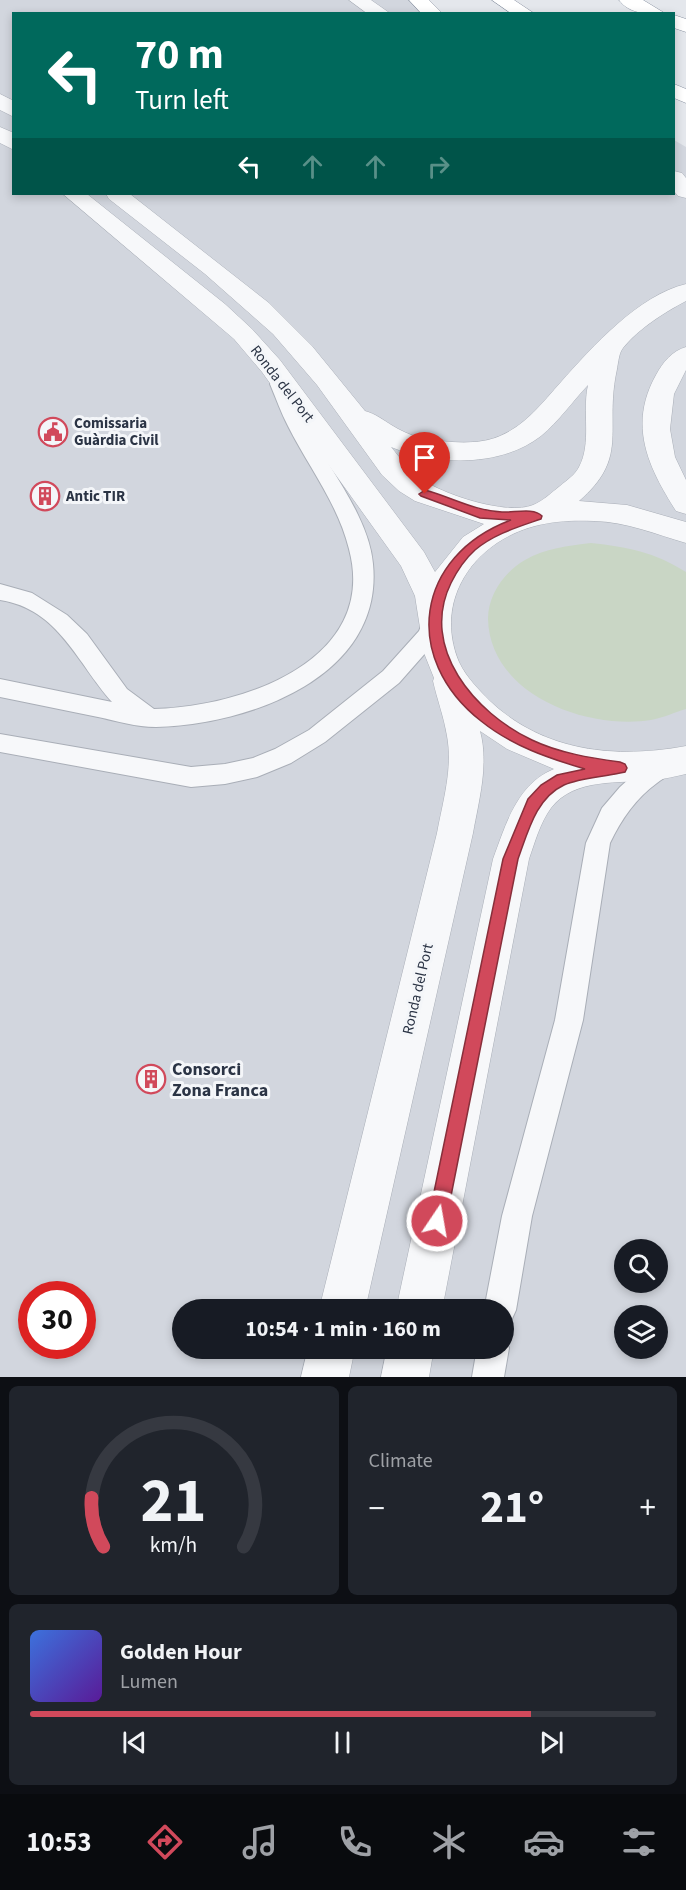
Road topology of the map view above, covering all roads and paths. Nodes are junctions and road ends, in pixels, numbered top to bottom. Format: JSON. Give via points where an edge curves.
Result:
{"nodes":[{"id":1,"x":358,"y":0,"type":"edge"},
{"id":2,"x":417,"y":0,"type":"edge"},
{"id":3,"x":628,"y":0,"type":"edge"},
{"id":4,"x":492,"y":2,"type":"edge"},
{"id":5,"x":379,"y":12,"type":"edge"},
{"id":6,"x":432,"y":12,"type":"edge"},
{"id":7,"x":520,"y":12,"type":"edge"},
{"id":8,"x":653,"y":12,"type":"edge"},
{"id":9,"x":0,"y":100,"type":"edge"},
{"id":10,"x":12,"y":109,"type":"edge"},
{"id":11,"x":0,"y":133,"type":"edge"},
{"id":12,"x":12,"y":142,"type":"edge"},
{"id":13,"x":675,"y":179,"type":"edge"},
{"id":14,"x":686,"y":191,"type":"edge"},
{"id":15,"x":75,"y":195,"type":"edge"},
{"id":16,"x":118,"y":195,"type":"edge"},
{"id":17,"x":686,"y":291,"type":"edge"},
{"id":18,"x":609,"y":348,"type":"junction"},
{"id":19,"x":686,"y":355,"type":"edge"},
{"id":20,"x":272,"y":366,"type":"junction"},
{"id":21,"x":348,"y":408,"type":"junction"},
{"id":22,"x":686,"y":504,"type":"edge"},
{"id":23,"x":536,"y":516,"type":"junction"},
{"id":24,"x":686,"y":532,"type":"edge"},
{"id":25,"x":0,"y":592,"type":"edge"},
{"id":26,"x":434,"y":620,"type":"junction"},
{"id":27,"x":446,"y":668,"type":"junction"},
{"id":28,"x":0,"y":688,"type":"edge"},
{"id":29,"x":155,"y":718,"type":"junction"},
{"id":30,"x":0,"y":743,"type":"edge"},
{"id":31,"x":677,"y":762,"type":"edge"},
{"id":32,"x":620,"y":768,"type":"junction"},
{"id":33,"x":345,"y":1299,"type":"edge"},
{"id":34,"x":421,"y":1299,"type":"edge"},
{"id":35,"x":502,"y":1299,"type":"edge"},
{"id":36,"x":330,"y":1359,"type":"edge"},
{"id":37,"x":409,"y":1359,"type":"edge"},
{"id":38,"x":492,"y":1359,"type":"edge"},
{"id":39,"x":326,"y":1377,"type":"edge"},
{"id":40,"x":405,"y":1377,"type":"edge"},
{"id":41,"x":488,"y":1377,"type":"edge"}],
"edges":[{"from":1,"to":5,"type":"street"},
{"from":2,"to":6,"type":"highway"},
{"from":3,"to":8,"type":"highway"},
{"from":4,"to":7,"type":"highway"},
{"from":9,"to":10,"type":"street"},
{"from":11,"to":12,"type":"street"},
{"from":13,"to":14,"type":"street"},
{"from":15,"to":20,"type":"street","name":"Ronda del Port","via":[[216,309]]},
{"from":16,"to":21,"type":"street","via":[[277,324]]},
{"from":17,"to":18,"type":"street","via":[[660,305]]},
{"from":18,"to":21,"type":"street","via":[[529,432],[493,448],[449,451],[405,444],[385,436]]},
{"from":18,"to":23,"type":"street","via":[[598,398],[598,453],[593,468],[572,494]]},
{"from":19,"to":22,"type":"street","via":[[669,375],[656,416],[657,442]]},
{"from":20,"to":26,"type":"street","name":"Ronda del Port","via":[[413,560],[428,591]]},
{"from":20,"to":29,"type":"lane","via":[[295,423],[356,538],[365,584],[360,605],[342,643],[323,663],[275,693],[220,711]]},
{"from":21,"to":23,"type":"street","via":[[392,468],[425,494],[480,514]]},
{"from":23,"to":24,"type":"street","via":[[594,510],[623,513]]},
{"from":23,"to":26,"type":"street","via":[[492,532],[470,547],[448,576]]},
{"from":25,"to":29,"type":"lane","via":[[26,598],[57,620],[85,646],[123,700]]},
{"from":26,"to":27,"type":"street","name":"Ronda del Port"},
{"from":26,"to":30,"type":"lane","via":[[428,635],[391,677],[317,736],[257,767],[191,777]]},
{"from":27,"to":32,"type":"street","via":[[465,697],[486,717],[527,744],[584,763]]},
{"from":27,"to":33,"type":"street","name":"Ronda del Port","via":[[464,736],[464,785]]},
{"from":28,"to":29,"type":"lane"},
{"from":31,"to":32,"type":"street"},
{"from":31,"to":35,"type":"lane","via":[[648,776],[629,794],[611,815],[598,843],[569,1020],[517,1216]]},
{"from":32,"to":34,"type":"street","via":[[562,779],[546,789],[533,803],[511,859]]},
{"from":36,"to":39,"type":"street"},
{"from":37,"to":40,"type":"street"},
{"from":38,"to":41,"type":"lane"}]}
